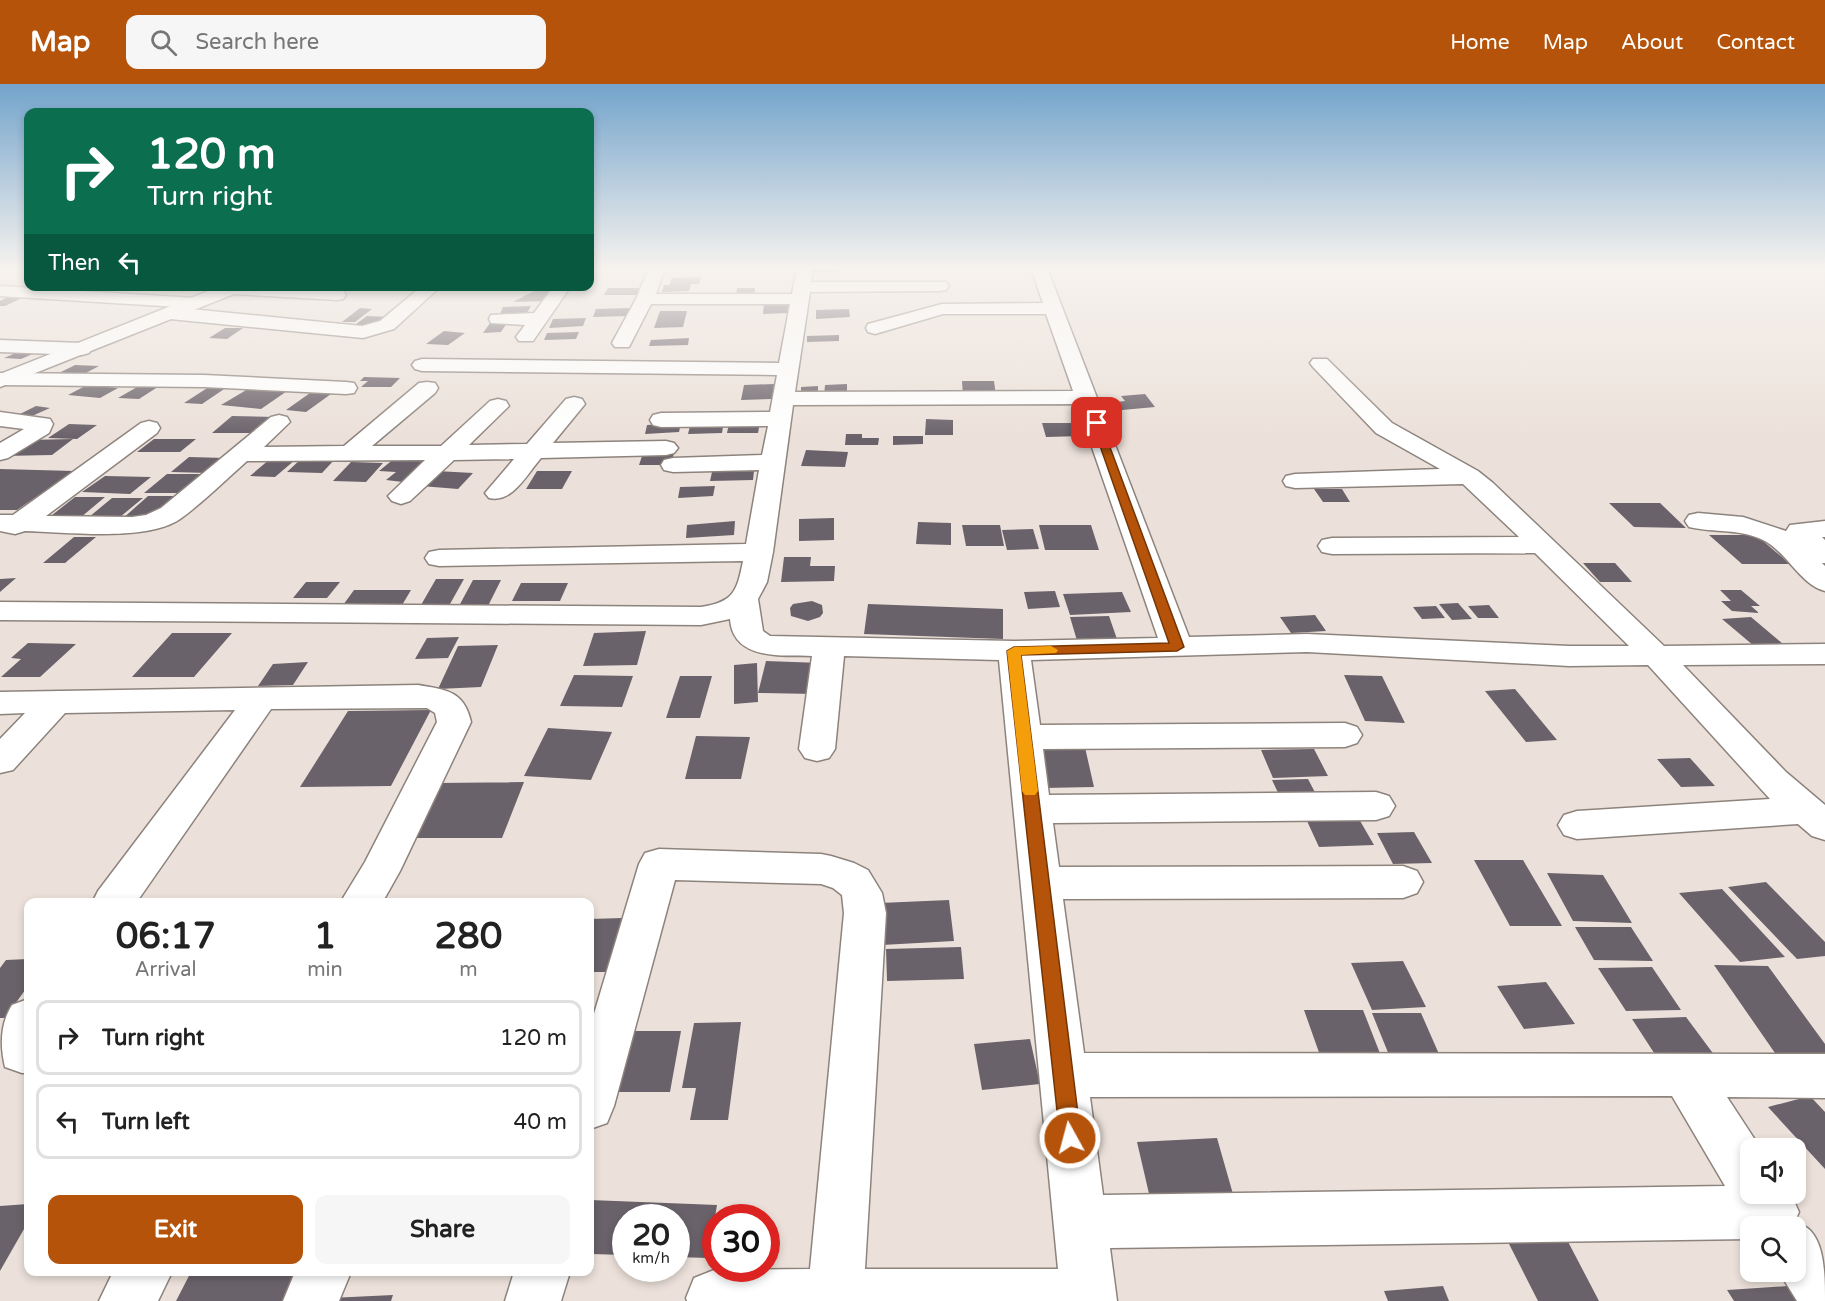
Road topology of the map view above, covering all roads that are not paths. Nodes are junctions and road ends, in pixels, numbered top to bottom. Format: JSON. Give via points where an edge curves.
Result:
{"nodes":[{"id":1,"x":141,"y":325,"type":"edge"},
{"id":2,"x":290,"y":325,"type":"edge"},
{"id":3,"x":387,"y":325,"type":"edge"},
{"id":4,"x":536,"y":325,"type":"edge"},
{"id":5,"x":631,"y":325,"type":"edge"},
{"id":6,"x":796,"y":325,"type":"edge"},
{"id":7,"x":886,"y":325,"type":"edge"},
{"id":8,"x":1061,"y":325,"type":"edge"},
{"id":9,"x":875,"y":328,"type":"dead end"},
{"id":10,"x":526,"y":338,"type":"dead end"},
{"id":11,"x":622,"y":343,"type":"dead end"},
{"id":12,"x":0,"y":346,"type":"edge"},
{"id":13,"x":82,"y":349,"type":"junction"},
{"id":14,"x":1320,"y":363,"type":"dead end"},
{"id":15,"x":422,"y":365,"type":"dead end"},
{"id":16,"x":789,"y":369,"type":"junction"},
{"id":17,"x":2,"y":380,"type":"edge"},
{"id":18,"x":346,"y":388,"type":"dead end"},
{"id":19,"x":427,"y":388,"type":"dead end"},
{"id":20,"x":1087,"y":397,"type":"junction"},
{"id":21,"x":574,"y":404,"type":"dead end"},
{"id":22,"x":498,"y":406,"type":"dead end"},
{"id":23,"x":782,"y":409,"type":"junction"},
{"id":24,"x":0,"y":419,"type":"edge"},
{"id":25,"x":661,"y":420,"type":"dead end"},
{"id":26,"x":279,"y":422,"type":"dead end"},
{"id":27,"x":149,"y":428,"type":"dead end"},
{"id":28,"x":536,"y":451,"type":"junction"},
{"id":29,"x":0,"y":453,"type":"edge"},
{"id":30,"x":447,"y":453,"type":"junction"},
{"id":31,"x":242,"y":454,"type":"junction"},
{"id":32,"x":350,"y":454,"type":"junction"},
{"id":33,"x":773,"y":462,"type":"junction"},
{"id":34,"x":1469,"y":476,"type":"junction"},
{"id":35,"x":1295,"y":481,"type":"dead end"},
{"id":36,"x":498,"y":493,"type":"dead end"},
{"id":37,"x":401,"y":496,"type":"dead end"},
{"id":38,"x":1698,"y":521,"type":"dead end"},
{"id":39,"x":6,"y":527,"type":"edge"},
{"id":40,"x":1825,"y":529,"type":"edge"},
{"id":41,"x":1542,"y":544,"type":"junction"},
{"id":42,"x":1332,"y":546,"type":"dead end"},
{"id":43,"x":759,"y":552,"type":"junction"},
{"id":44,"x":1825,"y":555,"type":"edge"},
{"id":45,"x":439,"y":558,"type":"dead end"},
{"id":46,"x":1825,"y":582,"type":"edge"},
{"id":47,"x":745,"y":601,"type":"junction"},
{"id":48,"x":7,"y":617,"type":"edge"},
{"id":49,"x":830,"y":647,"type":"junction"},
{"id":50,"x":1177,"y":647,"type":"junction"},
{"id":51,"x":1014,"y":651,"type":"junction"},
{"id":52,"x":1825,"y":654,"type":"edge"},
{"id":53,"x":1656,"y":655,"type":"junction"},
{"id":54,"x":260,"y":700,"type":"junction"},
{"id":55,"x":0,"y":704,"type":"edge"},
{"id":56,"x":54,"y":704,"type":"junction"},
{"id":57,"x":1345,"y":735,"type":"dead end"},
{"id":58,"x":1024,"y":737,"type":"junction"},
{"id":59,"x":817,"y":749,"type":"dead end"},
{"id":60,"x":0,"y":761,"type":"edge"},
{"id":61,"x":1376,"y":806,"type":"dead end"},
{"id":62,"x":1032,"y":809,"type":"junction"},
{"id":63,"x":1815,"y":818,"type":"edge"},
{"id":64,"x":1577,"y":825,"type":"dead end"},
{"id":65,"x":1403,"y":882,"type":"dead end"},
{"id":66,"x":1040,"y":883,"type":"junction"},
{"id":67,"x":117,"y":898,"type":"edge"},
{"id":68,"x":364,"y":898,"type":"edge"},
{"id":69,"x":1685,"y":1074,"type":"junction"},
{"id":70,"x":1063,"y":1076,"type":"junction"},
{"id":71,"x":1824,"y":1077,"type":"edge"},
{"id":72,"x":594,"y":1092,"type":"edge"},
{"id":73,"x":1772,"y":1212,"type":"edge"},
{"id":74,"x":1080,"y":1222,"type":"junction"},
{"id":75,"x":142,"y":1276,"type":"edge"},
{"id":76,"x":321,"y":1276,"type":"edge"},
{"id":77,"x":541,"y":1276,"type":"edge"},
{"id":78,"x":1825,"y":1294,"type":"edge"},
{"id":79,"x":835,"y":1297,"type":"junction"},
{"id":80,"x":714,"y":1298,"type":"dead end"},
{"id":81,"x":1089,"y":1299,"type":"edge"},
{"id":82,"x":127,"y":1301,"type":"edge"},
{"id":83,"x":311,"y":1301,"type":"edge"},
{"id":84,"x":533,"y":1301,"type":"edge"}],
"edges":[{"from":1,"to":13,"type":"street"},
{"from":2,"to":3,"type":"street","via":[[363,332]]},
{"from":4,"to":10,"type":"street"},
{"from":5,"to":11,"type":"street"},
{"from":6,"to":16,"type":"street"},
{"from":7,"to":9,"type":"street"},
{"from":8,"to":20,"type":"street"},
{"from":12,"to":13,"type":"street"},
{"from":13,"to":17,"type":"street"},
{"from":14,"to":34,"type":"street","via":[[1384,428]]},
{"from":15,"to":16,"type":"street"},
{"from":16,"to":23,"type":"street"},
{"from":17,"to":18,"type":"street","via":[[204,381]]},
{"from":19,"to":32,"type":"street"},
{"from":20,"to":23,"type":"street"},
{"from":20,"to":50,"type":"street"},
{"from":21,"to":28,"type":"street"},
{"from":22,"to":30,"type":"street"},
{"from":23,"to":25,"type":"street"},
{"from":23,"to":33,"type":"street"},
{"from":24,"to":29,"type":"street","via":[[42,424]]},
{"from":26,"to":31,"type":"street"},
{"from":27,"to":39,"type":"street"},
{"from":28,"to":30,"type":"street"},
{"from":28,"to":33,"type":"street"},
{"from":28,"to":36,"type":"street"},
{"from":30,"to":32,"type":"street"},
{"from":30,"to":37,"type":"street"},
{"from":31,"to":32,"type":"street"},
{"from":31,"to":39,"type":"street","via":[[170,514],[152,522]]},
{"from":33,"to":43,"type":"street"},
{"from":34,"to":35,"type":"street"},
{"from":34,"to":41,"type":"street"},
{"from":38,"to":46,"type":"street","via":[[1749,526],[1776,536]]},
{"from":40,"to":44,"type":"street","via":[[1799,531]]},
{"from":41,"to":42,"type":"street"},
{"from":41,"to":53,"type":"street"},
{"from":43,"to":45,"type":"street"},
{"from":43,"to":47,"type":"street"},
{"from":47,"to":48,"type":"street","via":[[729,612],[701,616]]},
{"from":47,"to":49,"type":"street","via":[[747,632],[754,642]]},
{"from":49,"to":51,"type":"street"},
{"from":49,"to":59,"type":"street"},
{"from":50,"to":51,"type":"street"},
{"from":50,"to":53,"type":"street","via":[[1306,643],[1569,656]]},
{"from":51,"to":58,"type":"street"},
{"from":52,"to":53,"type":"street"},
{"from":53,"to":63,"type":"street","via":[[1773,781]]},
{"from":54,"to":56,"type":"street"},
{"from":54,"to":67,"type":"street"},
{"from":54,"to":68,"type":"street","via":[[417,696],[452,707],[454,722]]},
{"from":55,"to":56,"type":"street"},
{"from":56,"to":60,"type":"street"},
{"from":57,"to":58,"type":"street"},
{"from":58,"to":62,"type":"street"},
{"from":61,"to":62,"type":"street"},
{"from":62,"to":66,"type":"street"},
{"from":63,"to":64,"type":"street"},
{"from":65,"to":66,"type":"street"},
{"from":66,"to":70,"type":"street"},
{"from":69,"to":70,"type":"street"},
{"from":69,"to":71,"type":"street"},
{"from":69,"to":73,"type":"street"},
{"from":70,"to":74,"type":"street"},
{"from":72,"to":79,"type":"street","via":[[659,864],[821,869],[843,874],[857,883],[864,897],[865,913]]},
{"from":73,"to":74,"type":"street"},
{"from":73,"to":78,"type":"street"},
{"from":74,"to":81,"type":"street"},
{"from":75,"to":82,"type":"street"},
{"from":76,"to":83,"type":"street"},
{"from":77,"to":84,"type":"street"},
{"from":79,"to":80,"type":"street"},
{"from":79,"to":81,"type":"street"}]}
